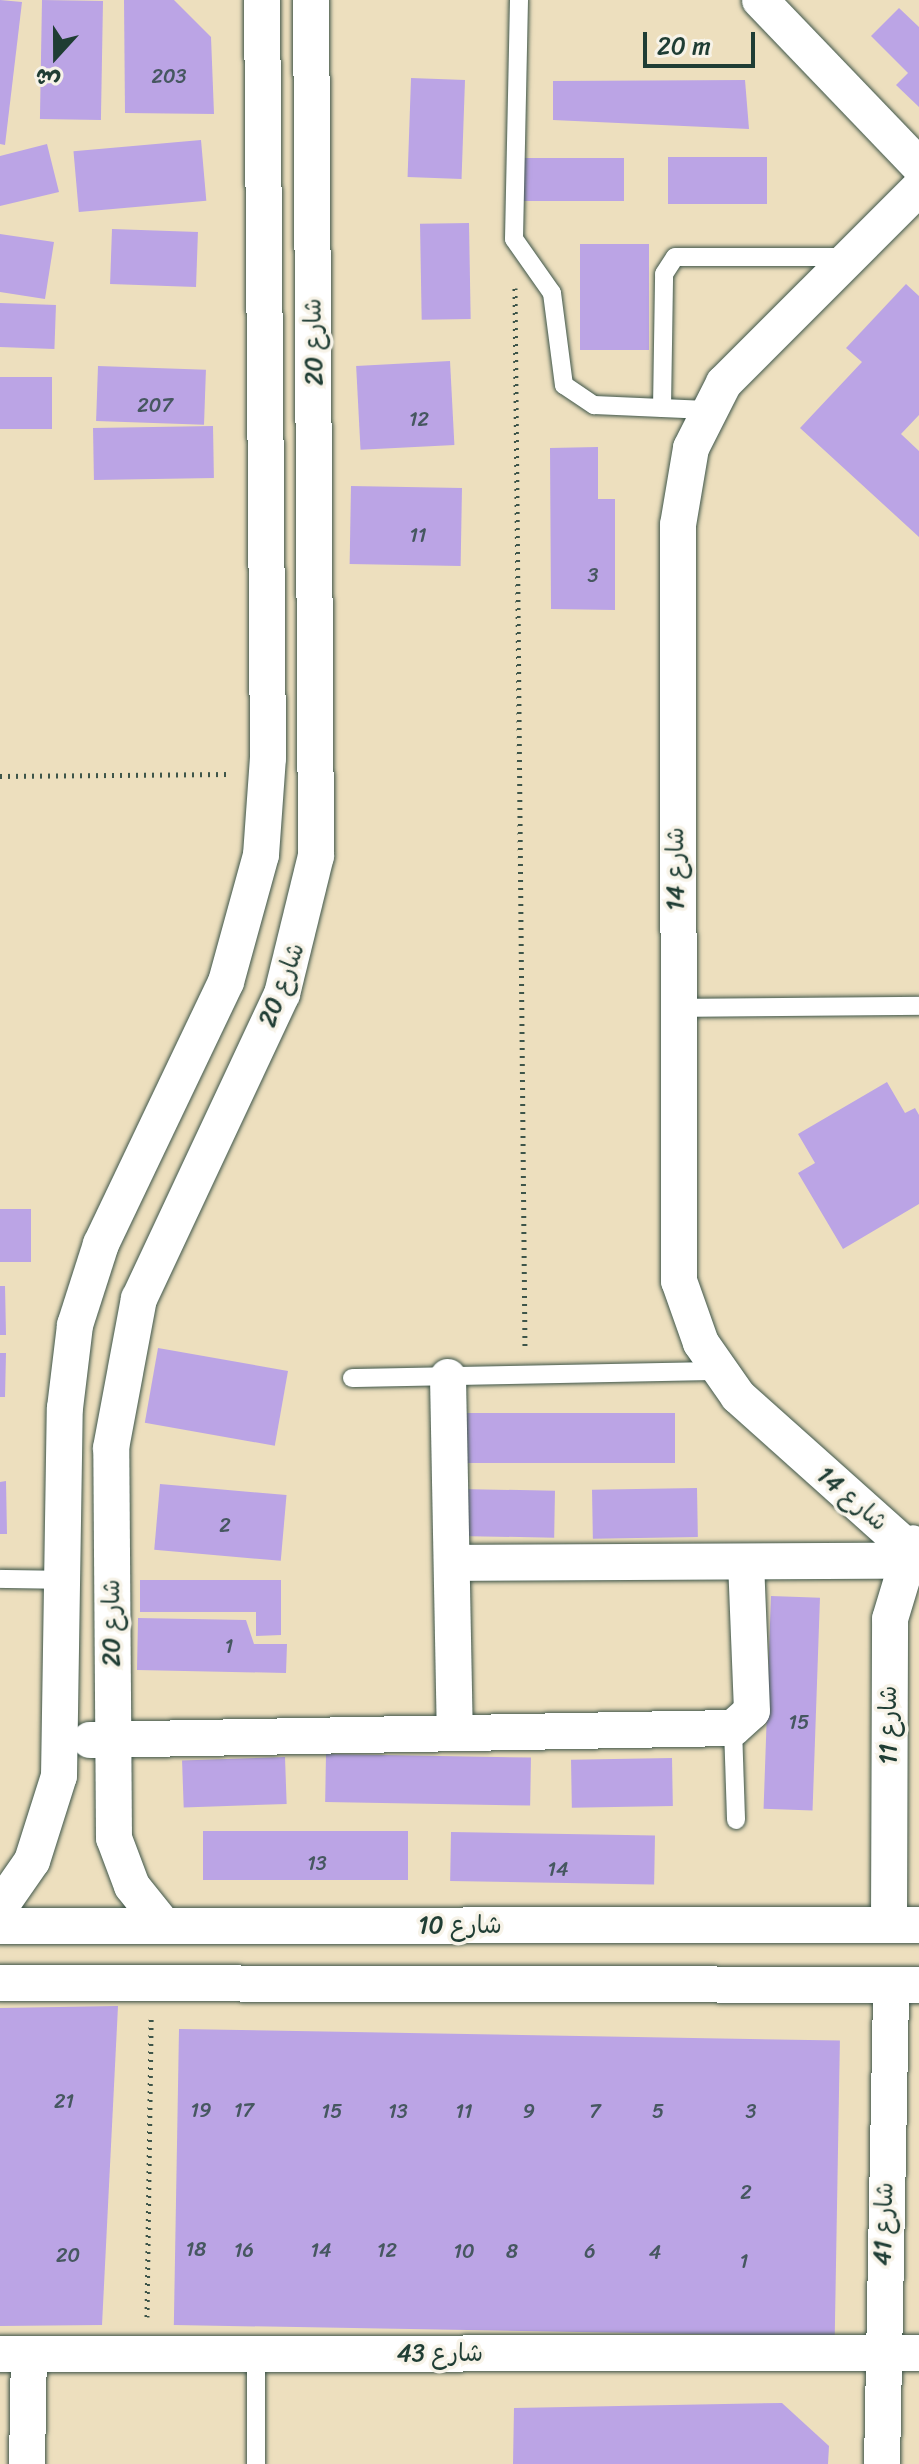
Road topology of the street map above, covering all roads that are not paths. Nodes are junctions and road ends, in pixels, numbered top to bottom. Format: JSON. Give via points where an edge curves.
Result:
{"nodes":[{"id":1,"x":262,"y":0,"type":"edge"},
{"id":2,"x":311,"y":0,"type":"edge"},
{"id":3,"x":519,"y":0,"type":"edge"},
{"id":4,"x":760,"y":0,"type":"edge"},
{"id":5,"x":919,"y":166,"type":"edge"},
{"id":6,"x":919,"y":188,"type":"edge"},
{"id":7,"x":312,"y":204,"type":"junction"},
{"id":8,"x":264,"y":205,"type":"junction"},
{"id":9,"x":847,"y":257,"type":"junction"},
{"id":10,"x":662,"y":408,"type":"junction"},
{"id":11,"x":707,"y":410,"type":"junction"},
{"id":12,"x":919,"y":1006,"type":"edge"},
{"id":13,"x":675,"y":1008,"type":"junction"},
{"id":14,"x":717,"y":1371,"type":"junction"},
{"id":15,"x":448,"y":1377,"type":"junction"},
{"id":16,"x":352,"y":1378,"type":"dead end"},
{"id":17,"x":911,"y":1547,"type":"edge"},
{"id":18,"x":452,"y":1563,"type":"junction"},
{"id":19,"x":746,"y":1563,"type":"junction"},
{"id":20,"x":0,"y":1579,"type":"edge"},
{"id":21,"x":62,"y":1580,"type":"junction"},
{"id":22,"x":733,"y":1728,"type":"junction"},
{"id":23,"x":455,"y":1729,"type":"junction"},
{"id":24,"x":112,"y":1739,"type":"junction"},
{"id":25,"x":59,"y":1741,"type":"junction"},
{"id":26,"x":736,"y":1820,"type":"dead end"},
{"id":27,"x":0,"y":1907,"type":"edge"},
{"id":28,"x":602,"y":1925,"type":"junction"},
{"id":29,"x":904,"y":1925,"type":"edge"},
{"id":30,"x":0,"y":1926,"type":"edge"},
{"id":31,"x":164,"y":1926,"type":"junction"},
{"id":32,"x":0,"y":1983,"type":"edge"},
{"id":33,"x":604,"y":1984,"type":"junction"},
{"id":34,"x":905,"y":1985,"type":"edge"},
{"id":35,"x":881,"y":2353,"type":"junction"},
{"id":36,"x":919,"y":2353,"type":"edge"},
{"id":37,"x":14,"y":2354,"type":"edge"},
{"id":38,"x":256,"y":2354,"type":"junction"},
{"id":39,"x":27,"y":2464,"type":"edge"},
{"id":40,"x":256,"y":2464,"type":"edge"},
{"id":41,"x":882,"y":2464,"type":"edge"}],
"edges":[{"from":1,"to":8,"type":"street","name":"شارع 20"},
{"from":2,"to":7,"type":"street","name":"شارع 20"},
{"from":3,"to":10,"type":"lane","via":[[514,239],[552,293],[560,374],[572,394],[594,405]]},
{"from":4,"to":5,"type":"street"},
{"from":6,"to":9,"type":"street","name":"شارع 14"},
{"from":7,"to":8,"type":"street"},
{"from":7,"to":24,"type":"street","name":"شارع 20","via":[[316,856],[282,994],[154,1261],[128,1340],[111,1448]]},
{"from":8,"to":21,"type":"street","name":"شارع 20","via":[[267,774],[261,855],[240,943],[101,1244],[75,1325],[65,1408]]},
{"from":9,"to":10,"type":"lane","via":[[675,257],[664,274]]},
{"from":9,"to":11,"type":"street","name":"شارع 14","via":[[745,356]]},
{"from":10,"to":11,"type":"lane"},
{"from":11,"to":13,"type":"street","name":"شارع 14","via":[[685,473],[678,525]]},
{"from":12,"to":13,"type":"lane"},
{"from":13,"to":14,"type":"street","name":"شارع 14","via":[[675,1249],[688,1313]]},
{"from":14,"to":15,"type":"lane"},
{"from":14,"to":17,"type":"street","name":"شارع 14"},
{"from":15,"to":16,"type":"lane"},
{"from":15,"to":18,"type":"street"},
{"from":17,"to":19,"type":"street"},
{"from":17,"to":29,"type":"street","name":"شارع 11","via":[[890,1619]]},
{"from":18,"to":19,"type":"street"},
{"from":18,"to":23,"type":"street"},
{"from":19,"to":22,"type":"street","via":[[752,1711]]},
{"from":20,"to":21,"type":"lane"},
{"from":21,"to":25,"type":"street","name":"شارع 20"},
{"from":22,"to":23,"type":"street"},
{"from":22,"to":26,"type":"lane"},
{"from":23,"to":24,"type":"street"},
{"from":24,"to":25,"type":"street"},
{"from":24,"to":31,"type":"street","name":"شارع 20","via":[[114,1838],[132,1886]]},
{"from":25,"to":27,"type":"street","name":"شارع 20","via":[[44,1833]]},
{"from":28,"to":29,"type":"street","name":"شارع 10"},
{"from":28,"to":31,"type":"street","name":"شارع 10"},
{"from":28,"to":33,"type":"street"},
{"from":30,"to":31,"type":"street","name":"شارع 10"},
{"from":32,"to":33,"type":"street"},
{"from":33,"to":34,"type":"street"},
{"from":34,"to":35,"type":"street","name":"شارع 41"},
{"from":35,"to":36,"type":"street","name":"شارع 43"},
{"from":35,"to":38,"type":"street","name":"شارع 43"},
{"from":35,"to":41,"type":"street","name":"شارع 41"},
{"from":37,"to":38,"type":"street","name":"شارع 43"},
{"from":37,"to":39,"type":"street"},
{"from":38,"to":40,"type":"lane"}]}
